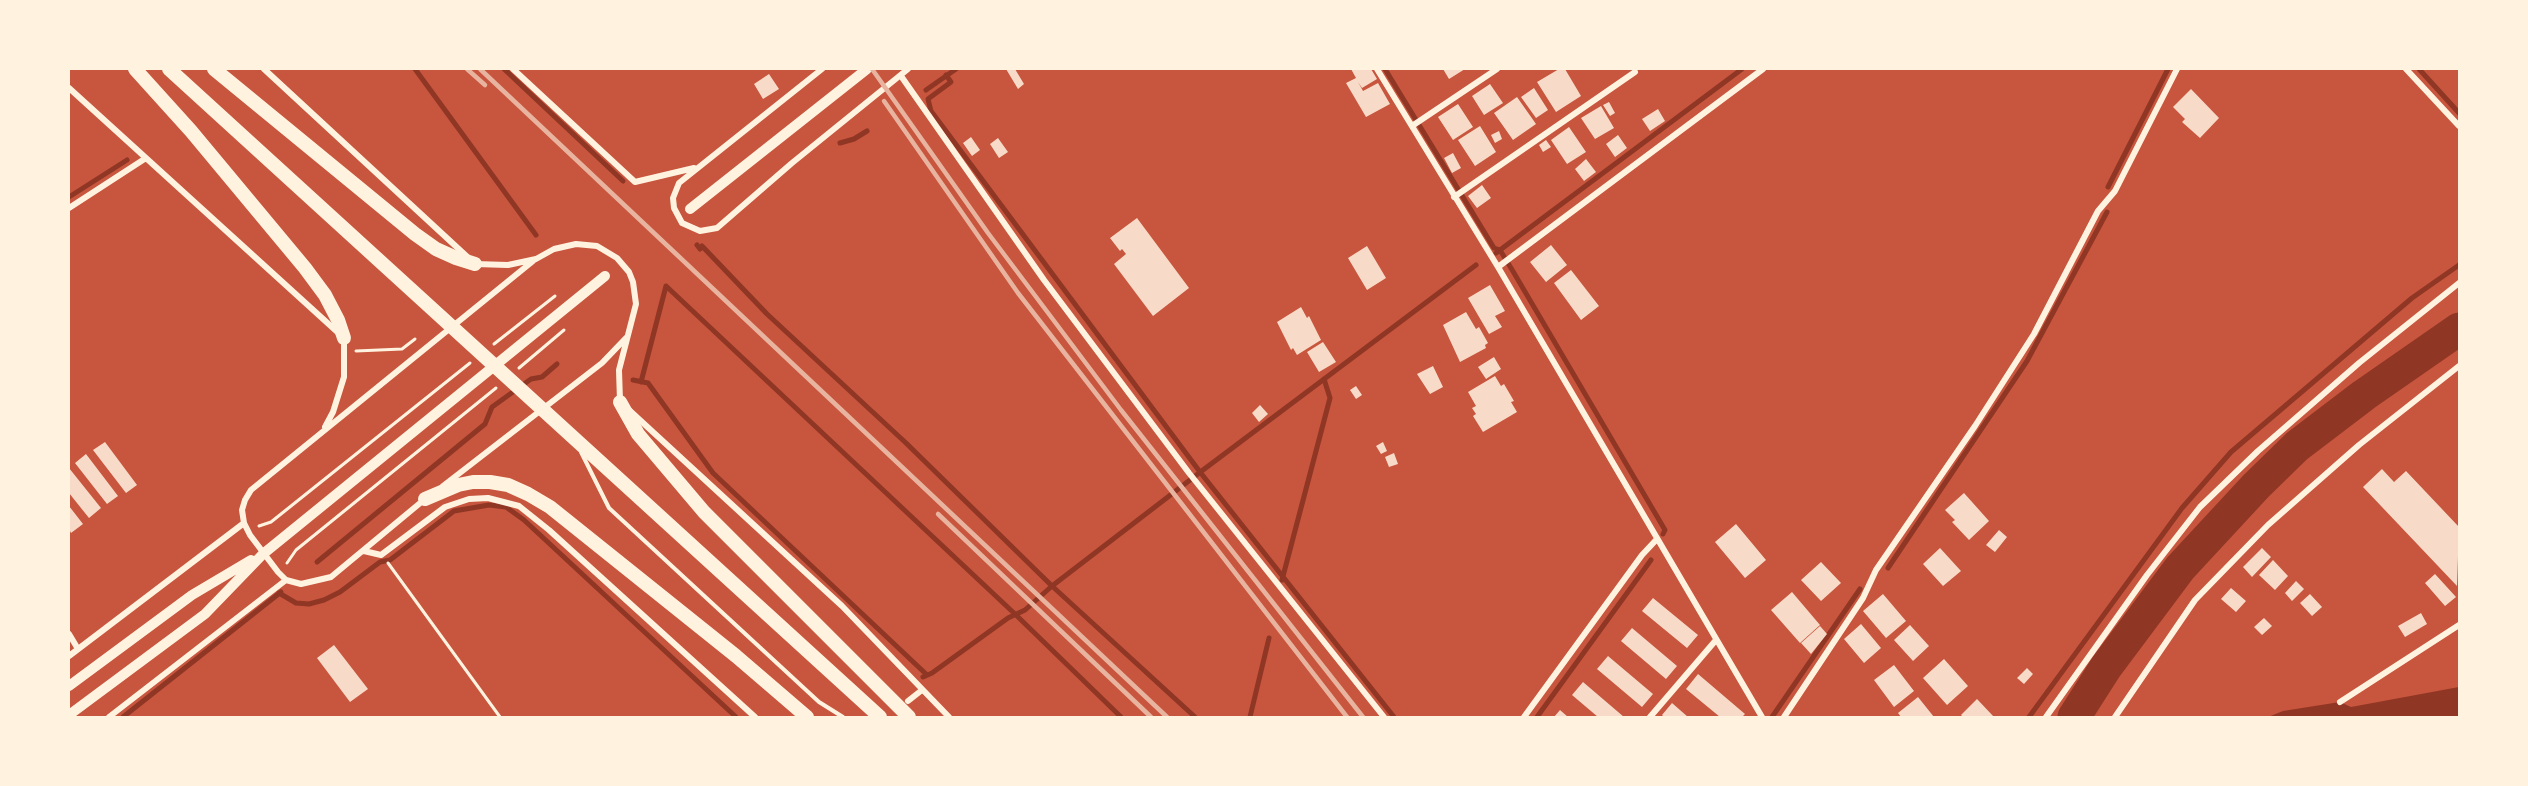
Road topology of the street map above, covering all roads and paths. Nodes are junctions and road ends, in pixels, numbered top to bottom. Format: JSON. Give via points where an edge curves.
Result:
{"nodes":[{"id":1,"x":135,"y":69,"type":"edge"},
{"id":2,"x":169,"y":69,"type":"edge"},
{"id":3,"x":214,"y":69,"type":"edge"},
{"id":4,"x":264,"y":69,"type":"edge"},
{"id":5,"x":513,"y":69,"type":"edge"},
{"id":6,"x":822,"y":69,"type":"edge"},
{"id":7,"x":867,"y":69,"type":"edge"},
{"id":8,"x":908,"y":69,"type":"edge"},
{"id":9,"x":1377,"y":69,"type":"edge"},
{"id":10,"x":1497,"y":69,"type":"edge"},
{"id":11,"x":1763,"y":69,"type":"edge"},
{"id":12,"x":2177,"y":69,"type":"edge"},
{"id":13,"x":2406,"y":69,"type":"edge"},
{"id":14,"x":1635,"y":72,"type":"dead end"},
{"id":15,"x":901,"y":76,"type":"junction"},
{"id":16,"x":69,"y":88,"type":"edge"},
{"id":17,"x":1416,"y":123,"type":"junction"},
{"id":18,"x":2459,"y":126,"type":"edge"},
{"id":19,"x":146,"y":158,"type":"junction"},
{"id":20,"x":695,"y":168,"type":"junction"},
{"id":21,"x":1459,"y":194,"type":"junction"},
{"id":22,"x":69,"y":208,"type":"edge"},
{"id":23,"x":690,"y":209,"type":"dead end"},
{"id":24,"x":536,"y":259,"type":"junction"},
{"id":25,"x":475,"y":264,"type":"junction"},
{"id":26,"x":1498,"y":267,"type":"junction"},
{"id":27,"x":605,"y":276,"type":"dead end"},
{"id":28,"x":2459,"y":283,"type":"edge"},
{"id":29,"x":557,"y":294,"type":"dead end"},
{"id":30,"x":571,"y":324,"type":"dead end"},
{"id":31,"x":627,"y":336,"type":"junction"},
{"id":32,"x":344,"y":338,"type":"junction"},
{"id":33,"x":492,"y":346,"type":"dead end"},
{"id":34,"x":474,"y":360,"type":"dead end"},
{"id":35,"x":2459,"y":366,"type":"edge"},
{"id":36,"x":517,"y":370,"type":"dead end"},
{"id":37,"x":499,"y":386,"type":"dead end"},
{"id":38,"x":620,"y":402,"type":"junction"},
{"id":39,"x":324,"y":430,"type":"junction"},
{"id":40,"x":576,"y":441,"type":"junction"},
{"id":41,"x":425,"y":500,"type":"junction"},
{"id":42,"x":244,"y":523,"type":"junction"},
{"id":43,"x":260,"y":526,"type":"dead end"},
{"id":44,"x":1657,"y":539,"type":"junction"},
{"id":45,"x":364,"y":551,"type":"junction"},
{"id":46,"x":263,"y":554,"type":"junction"},
{"id":47,"x":387,"y":562,"type":"dead end"},
{"id":48,"x":287,"y":563,"type":"dead end"},
{"id":49,"x":286,"y":580,"type":"junction"},
{"id":50,"x":2459,"y":625,"type":"edge"},
{"id":51,"x":69,"y":634,"type":"edge"},
{"id":52,"x":1716,"y":640,"type":"junction"},
{"id":53,"x":78,"y":649,"type":"junction"},
{"id":54,"x":69,"y":656,"type":"edge"},
{"id":55,"x":69,"y":686,"type":"edge"},
{"id":56,"x":922,"y":690,"type":"junction"},
{"id":57,"x":908,"y":701,"type":"dead end"},
{"id":58,"x":2340,"y":702,"type":"dead end"},
{"id":59,"x":69,"y":715,"type":"edge"},
{"id":60,"x":109,"y":717,"type":"edge"},
{"id":61,"x":500,"y":717,"type":"edge"},
{"id":62,"x":755,"y":717,"type":"edge"},
{"id":63,"x":807,"y":717,"type":"edge"},
{"id":64,"x":843,"y":717,"type":"edge"},
{"id":65,"x":880,"y":717,"type":"edge"},
{"id":66,"x":909,"y":717,"type":"edge"},
{"id":67,"x":950,"y":717,"type":"edge"},
{"id":68,"x":1384,"y":717,"type":"edge"},
{"id":69,"x":1524,"y":717,"type":"edge"},
{"id":70,"x":1650,"y":717,"type":"edge"},
{"id":71,"x":1761,"y":717,"type":"edge"},
{"id":72,"x":1784,"y":717,"type":"edge"},
{"id":73,"x":2046,"y":717,"type":"edge"},
{"id":74,"x":2115,"y":717,"type":"edge"}],
"edges":[{"from":1,"to":32,"type":"highway","via":[[326,295]]},
{"from":2,"to":40,"type":"highway"},
{"from":3,"to":25,"type":"highway","via":[[415,234],[436,249]]},
{"from":4,"to":25,"type":"street"},
{"from":5,"to":20,"type":"street","via":[[635,182]]},
{"from":6,"to":20,"type":"street"},
{"from":7,"to":23,"type":"street"},
{"from":8,"to":15,"type":"street"},
{"from":9,"to":17,"type":"street"},
{"from":10,"to":17,"type":"street"},
{"from":11,"to":26,"type":"street"},
{"from":12,"to":72,"type":"street","via":[[2115,191],[2098,211],[2034,334],[1876,570],[1863,598]]},
{"from":13,"to":18,"type":"street"},
{"from":14,"to":21,"type":"street"},
{"from":15,"to":20,"type":"street","via":[[725,222],[707,231],[687,227],[674,208],[676,189]]},
{"from":15,"to":68,"type":"street","via":[[1044,280],[1189,473]]},
{"from":16,"to":19,"type":"street"},
{"from":17,"to":21,"type":"street"},
{"from":19,"to":22,"type":"street"},
{"from":19,"to":32,"type":"street"},
{"from":21,"to":26,"type":"street"},
{"from":24,"to":25,"type":"street","via":[[508,265]]},
{"from":24,"to":31,"type":"street","via":[[554,249],[576,244],[597,246],[617,258],[629,272],[636,293]]},
{"from":24,"to":39,"type":"street"},
{"from":26,"to":44,"type":"street"},
{"from":27,"to":46,"type":"street"},
{"from":28,"to":73,"type":"street","via":[[2359,363],[2200,507]]},
{"from":29,"to":33,"type":"path"},
{"from":30,"to":36,"type":"path"},
{"from":31,"to":38,"type":"street","via":[[619,370]]},
{"from":31,"to":41,"type":"street","via":[[602,363]]},
{"from":32,"to":39,"type":"street","via":[[344,377]]},
{"from":34,"to":43,"type":"path","via":[[271,522]]},
{"from":35,"to":74,"type":"street","via":[[2268,525],[2195,600]]},
{"from":37,"to":48,"type":"path","via":[[296,550]]},
{"from":38,"to":56,"type":"street","via":[[842,606]]},
{"from":38,"to":66,"type":"highway","via":[[644,441],[704,512]]},
{"from":39,"to":42,"type":"street","via":[[251,490],[242,510]]},
{"from":40,"to":64,"type":"lane","via":[[609,508],[819,702]]},
{"from":40,"to":65,"type":"highway"},
{"from":41,"to":45,"type":"street"},
{"from":41,"to":63,"type":"highway","via":[[473,482],[508,485],[528,494],[736,656]]},
{"from":42,"to":46,"type":"street"},
{"from":42,"to":53,"type":"street"},
{"from":44,"to":52,"type":"street"},
{"from":44,"to":69,"type":"street"},
{"from":45,"to":49,"type":"street","via":[[331,577],[301,584]]},
{"from":45,"to":62,"type":"street","via":[[381,555],[445,507],[469,499],[488,498],[519,506]]},
{"from":46,"to":49,"type":"street"},
{"from":46,"to":55,"type":"street","via":[[192,595]]},
{"from":46,"to":59,"type":"street","via":[[205,614]]},
{"from":47,"to":61,"type":"path"},
{"from":49,"to":60,"type":"street"},
{"from":50,"to":58,"type":"street"},
{"from":51,"to":53,"type":"street"},
{"from":52,"to":70,"type":"street"},
{"from":52,"to":71,"type":"street"},
{"from":53,"to":54,"type":"street"},
{"from":56,"to":57,"type":"street"},
{"from":56,"to":67,"type":"street"}]}
